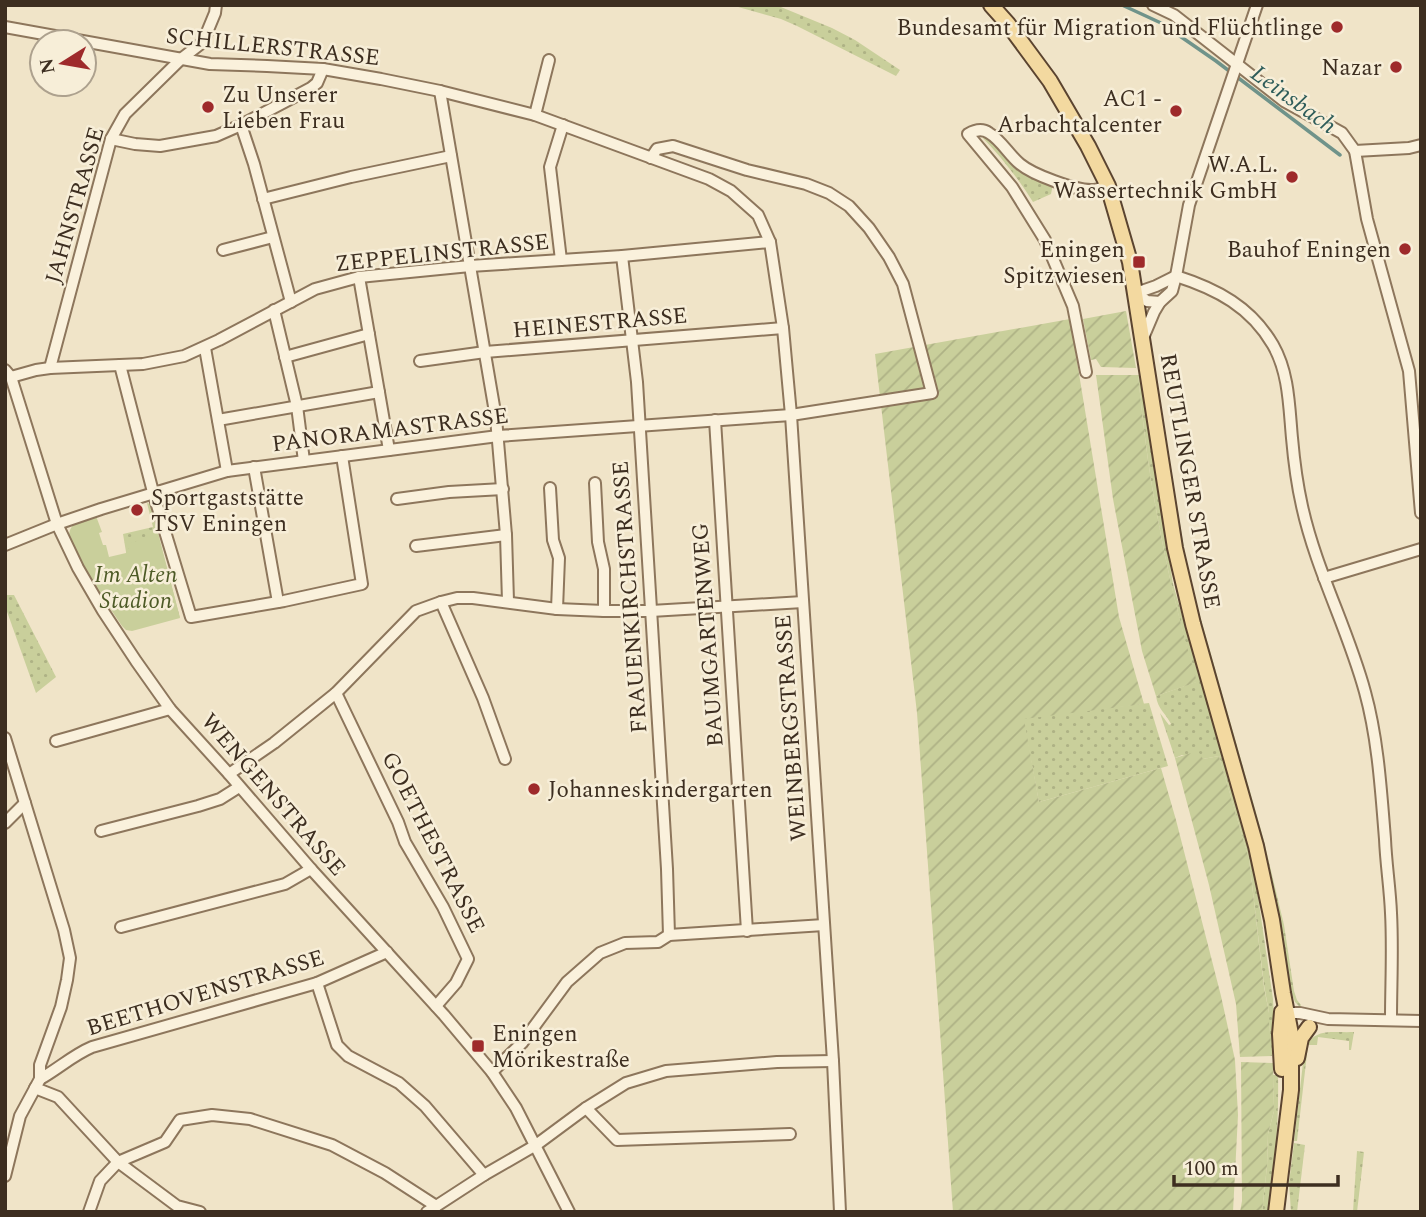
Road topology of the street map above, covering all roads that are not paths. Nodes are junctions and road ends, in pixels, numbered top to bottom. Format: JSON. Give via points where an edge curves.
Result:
{"nodes":[{"id":1,"x":216,"y":5,"type":"edge"},
{"id":2,"x":991,"y":5,"type":"edge"},
{"id":3,"x":1153,"y":5,"type":"edge"},
{"id":4,"x":1257,"y":5,"type":"edge"},
{"id":5,"x":5,"y":27,"type":"edge"},
{"id":6,"x":181,"y":59,"type":"junction"},
{"id":7,"x":549,"y":60,"type":"dead end"},
{"id":8,"x":1237,"y":65,"type":"junction"},
{"id":9,"x":323,"y":69,"type":"junction"},
{"id":10,"x":440,"y":90,"type":"junction"},
{"id":11,"x":535,"y":115,"type":"junction"},
{"id":12,"x":241,"y":125,"type":"junction"},
{"id":13,"x":563,"y":125,"type":"junction"},
{"id":14,"x":111,"y":139,"type":"junction"},
{"id":15,"x":1421,"y":145,"type":"edge"},
{"id":16,"x":1355,"y":151,"type":"junction"},
{"id":17,"x":451,"y":156,"type":"junction"},
{"id":18,"x":651,"y":158,"type":"junction"},
{"id":19,"x":1108,"y":186,"type":"junction"},
{"id":20,"x":263,"y":199,"type":"junction"},
{"id":21,"x":273,"y":237,"type":"junction"},
{"id":22,"x":770,"y":242,"type":"junction"},
{"id":23,"x":223,"y":250,"type":"dead end"},
{"id":24,"x":622,"y":256,"type":"junction"},
{"id":25,"x":561,"y":260,"type":"junction"},
{"id":26,"x":470,"y":266,"type":"junction"},
{"id":27,"x":1176,"y":276,"type":"junction"},
{"id":28,"x":359,"y":277,"type":"junction"},
{"id":29,"x":1136,"y":293,"type":"junction"},
{"id":30,"x":291,"y":302,"type":"junction"},
{"id":31,"x":1160,"y":302,"type":"junction"},
{"id":32,"x":274,"y":310,"type":"junction"},
{"id":33,"x":783,"y":328,"type":"junction"},
{"id":34,"x":369,"y":334,"type":"junction"},
{"id":35,"x":1143,"y":338,"type":"junction"},
{"id":36,"x":633,"y":340,"type":"junction"},
{"id":37,"x":205,"y":348,"type":"junction"},
{"id":38,"x":485,"y":352,"type":"junction"},
{"id":39,"x":285,"y":357,"type":"junction"},
{"id":40,"x":420,"y":361,"type":"dead end"},
{"id":41,"x":120,"y":365,"type":"junction"},
{"id":42,"x":50,"y":368,"type":"junction"},
{"id":43,"x":1086,"y":372,"type":"dead end"},
{"id":44,"x":8,"y":374,"type":"edge"},
{"id":45,"x":379,"y":392,"type":"junction"},
{"id":46,"x":297,"y":406,"type":"junction"},
{"id":47,"x":791,"y":415,"type":"junction"},
{"id":48,"x":218,"y":420,"type":"junction"},
{"id":49,"x":715,"y":420,"type":"junction"},
{"id":50,"x":639,"y":425,"type":"junction"},
{"id":51,"x":498,"y":436,"type":"junction"},
{"id":52,"x":389,"y":450,"type":"junction"},
{"id":53,"x":342,"y":456,"type":"junction"},
{"id":54,"x":304,"y":461,"type":"junction"},
{"id":55,"x":254,"y":467,"type":"junction"},
{"id":56,"x":227,"y":471,"type":"junction"},
{"id":57,"x":595,"y":483,"type":"dead end"},
{"id":58,"x":550,"y":488,"type":"dead end"},
{"id":59,"x":503,"y":489,"type":"junction"},
{"id":60,"x":153,"y":492,"type":"junction"},
{"id":61,"x":397,"y":499,"type":"dead end"},
{"id":62,"x":1421,"y":513,"type":"edge"},
{"id":63,"x":57,"y":524,"type":"junction"},
{"id":64,"x":506,"y":535,"type":"junction"},
{"id":65,"x":5,"y":545,"type":"edge"},
{"id":66,"x":416,"y":546,"type":"dead end"},
{"id":67,"x":1421,"y":549,"type":"edge"},
{"id":68,"x":1324,"y":578,"type":"junction"},
{"id":69,"x":508,"y":601,"type":"junction"},
{"id":70,"x":278,"y":602,"type":"junction"},
{"id":71,"x":441,"y":602,"type":"junction"},
{"id":72,"x":803,"y":602,"type":"junction"},
{"id":73,"x":726,"y":606,"type":"junction"},
{"id":74,"x":557,"y":608,"type":"junction"},
{"id":75,"x":604,"y":611,"type":"junction"},
{"id":76,"x":651,"y":611,"type":"junction"},
{"id":77,"x":336,"y":693,"type":"junction"},
{"id":78,"x":170,"y":709,"type":"junction"},
{"id":79,"x":5,"y":738,"type":"edge"},
{"id":80,"x":57,"y":741,"type":"dead end"},
{"id":81,"x":505,"y":759,"type":"dead end"},
{"id":82,"x":229,"y":774,"type":"junction"},
{"id":83,"x":239,"y":787,"type":"junction"},
{"id":84,"x":25,"y":803,"type":"junction"},
{"id":85,"x":5,"y":823,"type":"edge"},
{"id":86,"x":101,"y":831,"type":"dead end"},
{"id":87,"x":311,"y":869,"type":"junction"},
{"id":88,"x":824,"y":925,"type":"junction"},
{"id":89,"x":121,"y":927,"type":"dead end"},
{"id":90,"x":747,"y":931,"type":"junction"},
{"id":91,"x":669,"y":935,"type":"junction"},
{"id":92,"x":387,"y":952,"type":"junction"},
{"id":93,"x":317,"y":983,"type":"junction"},
{"id":94,"x":436,"y":1006,"type":"junction"},
{"id":95,"x":1284,"y":1017,"type":"junction"},
{"id":96,"x":1328,"y":1019,"type":"junction"},
{"id":97,"x":1391,"y":1019,"type":"junction"},
{"id":98,"x":1421,"y":1021,"type":"edge"},
{"id":99,"x":1308,"y":1027,"type":"junction"},
{"id":100,"x":833,"y":1062,"type":"junction"},
{"id":101,"x":492,"y":1072,"type":"junction"},
{"id":102,"x":37,"y":1083,"type":"junction"},
{"id":103,"x":1291,"y":1090,"type":"junction"},
{"id":104,"x":586,"y":1108,"type":"junction"},
{"id":105,"x":20,"y":1116,"type":"junction"},
{"id":106,"x":5,"y":1117,"type":"edge"},
{"id":107,"x":790,"y":1134,"type":"dead end"},
{"id":108,"x":536,"y":1145,"type":"junction"},
{"id":109,"x":1285,"y":1147,"type":"junction"},
{"id":110,"x":118,"y":1162,"type":"junction"},
{"id":111,"x":484,"y":1175,"type":"junction"},
{"id":112,"x":5,"y":1176,"type":"edge"},
{"id":113,"x":431,"y":1209,"type":"edge"},
{"id":114,"x":89,"y":1212,"type":"edge"},
{"id":115,"x":200,"y":1212,"type":"edge"},
{"id":116,"x":569,"y":1212,"type":"edge"},
{"id":117,"x":840,"y":1212,"type":"edge"},
{"id":118,"x":1276,"y":1212,"type":"edge"}],
"edges":[{"from":1,"to":6,"type":"street","name":"JAHNSTRASSE","via":[[203,42]]},
{"from":2,"to":19,"type":"main road","name":"REUTLINGER STRASSE","via":[[1050,81]]},
{"from":3,"to":8,"type":"street","via":[[1174,15]]},
{"from":4,"to":8,"type":"street"},
{"from":5,"to":6,"type":"street","name":"SCHILLERSTRASSE"},
{"from":6,"to":9,"type":"street","name":"SCHILLERSTRASSE"},
{"from":6,"to":14,"type":"street","name":"JAHNSTRASSE","via":[[125,114]]},
{"from":7,"to":11,"type":"street"},
{"from":8,"to":16,"type":"street","via":[[1284,101],[1342,133]]},
{"from":8,"to":27,"type":"street","via":[[1189,205]]},
{"from":9,"to":10,"type":"street","name":"SCHILLERSTRASSE"},
{"from":9,"to":12,"type":"street","via":[[311,88]]},
{"from":10,"to":11,"type":"street","name":"SCHILLERSTRASSE"},
{"from":10,"to":17,"type":"street"},
{"from":11,"to":13,"type":"street","name":"SCHILLERSTRASSE"},
{"from":12,"to":14,"type":"street","via":[[216,136],[160,146]]},
{"from":12,"to":20,"type":"street"},
{"from":13,"to":18,"type":"street","name":"SCHILLERSTRASSE"},
{"from":13,"to":25,"type":"street","via":[[550,167]]},
{"from":14,"to":42,"type":"street","name":"JAHNSTRASSE"},
{"from":15,"to":16,"type":"street"},
{"from":16,"to":62,"type":"street","via":[[1367,219],[1409,371]]},
{"from":17,"to":20,"type":"street"},
{"from":17,"to":26,"type":"street"},
{"from":18,"to":22,"type":"street","name":"SCHILLERSTRASSE","via":[[731,191],[758,215]]},
{"from":18,"to":47,"type":"street","name":"PANORAMASTRASSE","via":[[657,149],[673,146],[829,193],[845,202],[889,257],[903,284],[932,394]]},
{"from":19,"to":29,"type":"main road","name":"REUTLINGER STRASSE"},
{"from":19,"to":43,"type":"street","via":[[1088,190],[1047,178],[1021,165],[988,132],[968,134],[1012,187],[1045,240],[1073,306]]},
{"from":20,"to":21,"type":"street"},
{"from":21,"to":23,"type":"street"},
{"from":21,"to":30,"type":"street"},
{"from":22,"to":24,"type":"street","name":"ZEPPELINSTRASSE"},
{"from":22,"to":33,"type":"street","name":"WEINBERGSTRASSE"},
{"from":24,"to":25,"type":"street","name":"ZEPPELINSTRASSE"},
{"from":24,"to":36,"type":"street","name":"FRAUENKIRCHSTRASSE"},
{"from":25,"to":26,"type":"street","name":"ZEPPELINSTRASSE"},
{"from":26,"to":28,"type":"street","name":"ZEPPELINSTRASSE"},
{"from":26,"to":38,"type":"street"},
{"from":27,"to":29,"type":"street"},
{"from":27,"to":31,"type":"street","via":[[1172,291]]},
{"from":27,"to":68,"type":"street","via":[[1239,305],[1264,331],[1282,363],[1300,499]]},
{"from":28,"to":30,"type":"street","name":"ZEPPELINSTRASSE","via":[[324,286]]},
{"from":28,"to":34,"type":"street"},
{"from":29,"to":31,"type":"street","via":[[1147,301]]},
{"from":29,"to":35,"type":"main road","name":"REUTLINGER STRASSE"},
{"from":30,"to":32,"type":"street","name":"ZEPPELINSTRASSE"},
{"from":31,"to":35,"type":"street"},
{"from":32,"to":37,"type":"street","name":"ZEPPELINSTRASSE"},
{"from":32,"to":39,"type":"street"},
{"from":33,"to":36,"type":"street","name":"HEINESTRASSE"},
{"from":33,"to":47,"type":"street","name":"WEINBERGSTRASSE"},
{"from":34,"to":39,"type":"street"},
{"from":34,"to":45,"type":"street"},
{"from":35,"to":95,"type":"main road","name":"REUTLINGER STRASSE","via":[[1184,588],[1253,834],[1272,920]]},
{"from":36,"to":38,"type":"street","name":"HEINESTRASSE"},
{"from":36,"to":50,"type":"street","name":"FRAUENKIRCHSTRASSE"},
{"from":37,"to":41,"type":"street","name":"ZEPPELINSTRASSE","via":[[162,361]]},
{"from":37,"to":48,"type":"street"},
{"from":38,"to":40,"type":"street","name":"HEINESTRASSE"},
{"from":38,"to":51,"type":"street"},
{"from":39,"to":46,"type":"street"},
{"from":41,"to":42,"type":"street","name":"ZEPPELINSTRASSE"},
{"from":41,"to":60,"type":"street"},
{"from":42,"to":44,"type":"street","name":"ZEPPELINSTRASSE"},
{"from":44,"to":63,"type":"street","name":"WENGENSTRASSE"},
{"from":45,"to":46,"type":"street"},
{"from":45,"to":52,"type":"street"},
{"from":46,"to":48,"type":"street"},
{"from":46,"to":54,"type":"street"},
{"from":47,"to":49,"type":"street","name":"PANORAMASTRASSE"},
{"from":47,"to":72,"type":"street","name":"WEINBERGSTRASSE"},
{"from":48,"to":56,"type":"street"},
{"from":49,"to":50,"type":"street","name":"PANORAMASTRASSE"},
{"from":49,"to":73,"type":"street","name":"BAUMGARTENWEG"},
{"from":50,"to":51,"type":"street","name":"PANORAMASTRASSE"},
{"from":50,"to":76,"type":"street","name":"FRAUENKIRCHSTRASSE"},
{"from":51,"to":52,"type":"street","name":"PANORAMASTRASSE"},
{"from":51,"to":59,"type":"street"},
{"from":52,"to":53,"type":"street","name":"PANORAMASTRASSE"},
{"from":53,"to":54,"type":"street","name":"PANORAMASTRASSE"},
{"from":53,"to":70,"type":"street","via":[[362,584]]},
{"from":54,"to":55,"type":"street","name":"PANORAMASTRASSE"},
{"from":55,"to":56,"type":"street","name":"PANORAMASTRASSE"},
{"from":55,"to":70,"type":"street"},
{"from":56,"to":60,"type":"street","name":"PANORAMASTRASSE"},
{"from":57,"to":75,"type":"street"},
{"from":58,"to":74,"type":"street","via":[[553,540],[559,558]]},
{"from":59,"to":61,"type":"street"},
{"from":59,"to":64,"type":"street"},
{"from":60,"to":63,"type":"street","name":"PANORAMASTRASSE"},
{"from":60,"to":70,"type":"street","via":[[191,617]]},
{"from":63,"to":65,"type":"street","name":"PANORAMASTRASSE"},
{"from":63,"to":78,"type":"street","name":"WENGENSTRASSE","via":[[96,599]]},
{"from":64,"to":66,"type":"street"},
{"from":64,"to":69,"type":"street"},
{"from":67,"to":68,"type":"street"},
{"from":68,"to":97,"type":"street","via":[[1361,679],[1376,750],[1391,913]]},
{"from":69,"to":71,"type":"street","via":[[465,598]]},
{"from":69,"to":74,"type":"street"},
{"from":71,"to":77,"type":"street","via":[[416,611]]},
{"from":71,"to":81,"type":"street"},
{"from":72,"to":73,"type":"street"},
{"from":72,"to":88,"type":"street","name":"WEINBERGSTRASSE"},
{"from":73,"to":76,"type":"street"},
{"from":73,"to":90,"type":"street","name":"BAUMGARTENWEG"},
{"from":74,"to":75,"type":"street"},
{"from":75,"to":76,"type":"street"},
{"from":76,"to":91,"type":"street","name":"FRAUENKIRCHSTRASSE"},
{"from":77,"to":82,"type":"street"},
{"from":77,"to":94,"type":"street","name":"GOETHESTRASSE","via":[[405,842],[468,958],[456,984]]},
{"from":78,"to":80,"type":"street"},
{"from":78,"to":82,"type":"street","name":"WENGENSTRASSE"},
{"from":79,"to":84,"type":"street"},
{"from":82,"to":83,"type":"street","name":"WENGENSTRASSE"},
{"from":83,"to":86,"type":"street","via":[[220,799]]},
{"from":83,"to":87,"type":"street","name":"WENGENSTRASSE"},
{"from":84,"to":85,"type":"street"},
{"from":84,"to":102,"type":"street","via":[[69,958],[61,1007]]},
{"from":87,"to":89,"type":"street","via":[[285,884]]},
{"from":87,"to":92,"type":"street","name":"WENGENSTRASSE"},
{"from":88,"to":90,"type":"street"},
{"from":88,"to":100,"type":"street","name":"WEINBERGSTRASSE"},
{"from":90,"to":91,"type":"street"},
{"from":91,"to":101,"type":"street","via":[[658,942],[625,943],[600,953],[567,982],[522,1043]]},
{"from":92,"to":93,"type":"street","name":"BEETHOVENSTRASSE"},
{"from":92,"to":94,"type":"street","name":"WENGENSTRASSE"},
{"from":93,"to":102,"type":"street","name":"BEETHOVENSTRASSE","via":[[92,1047]]},
{"from":93,"to":111,"type":"street","via":[[337,1045],[348,1056],[399,1083]]},
{"from":94,"to":101,"type":"street","name":"WENGENSTRASSE"},
{"from":95,"to":96,"type":"street"},
{"from":95,"to":99,"type":"street"},
{"from":95,"to":103,"type":"main road","name":"REUTLINGER STRASSE","via":[[1291,1034]]},
{"from":95,"to":109,"type":"main road","name":"REUTLINGER STRASSE"},
{"from":96,"to":97,"type":"street"},
{"from":96,"to":99,"type":"street"},
{"from":97,"to":98,"type":"street"},
{"from":99,"to":103,"type":"main road","via":[[1300,1043]]},
{"from":100,"to":104,"type":"street","via":[[666,1071],[626,1083]]},
{"from":100,"to":117,"type":"street","name":"WEINBERGSTRASSE"},
{"from":101,"to":108,"type":"street","name":"WENGENSTRASSE"},
{"from":102,"to":105,"type":"street"},
{"from":102,"to":110,"type":"street","via":[[58,1097]]},
{"from":103,"to":109,"type":"main road","name":"REUTLINGER STRASSE"},
{"from":104,"to":107,"type":"street","via":[[617,1140]]},
{"from":104,"to":108,"type":"street"},
{"from":105,"to":106,"type":"street"},
{"from":105,"to":112,"type":"street"},
{"from":108,"to":111,"type":"street"},
{"from":108,"to":116,"type":"street","name":"WENGENSTRASSE"},
{"from":109,"to":118,"type":"main road","name":"REUTLINGER STRASSE"},
{"from":110,"to":113,"type":"street","via":[[165,1142],[180,1120],[212,1115],[250,1119],[332,1145],[385,1172]]},
{"from":110,"to":114,"type":"street","via":[[100,1181]]},
{"from":110,"to":115,"type":"street","via":[[177,1206]]},
{"from":111,"to":113,"type":"street"}]}
